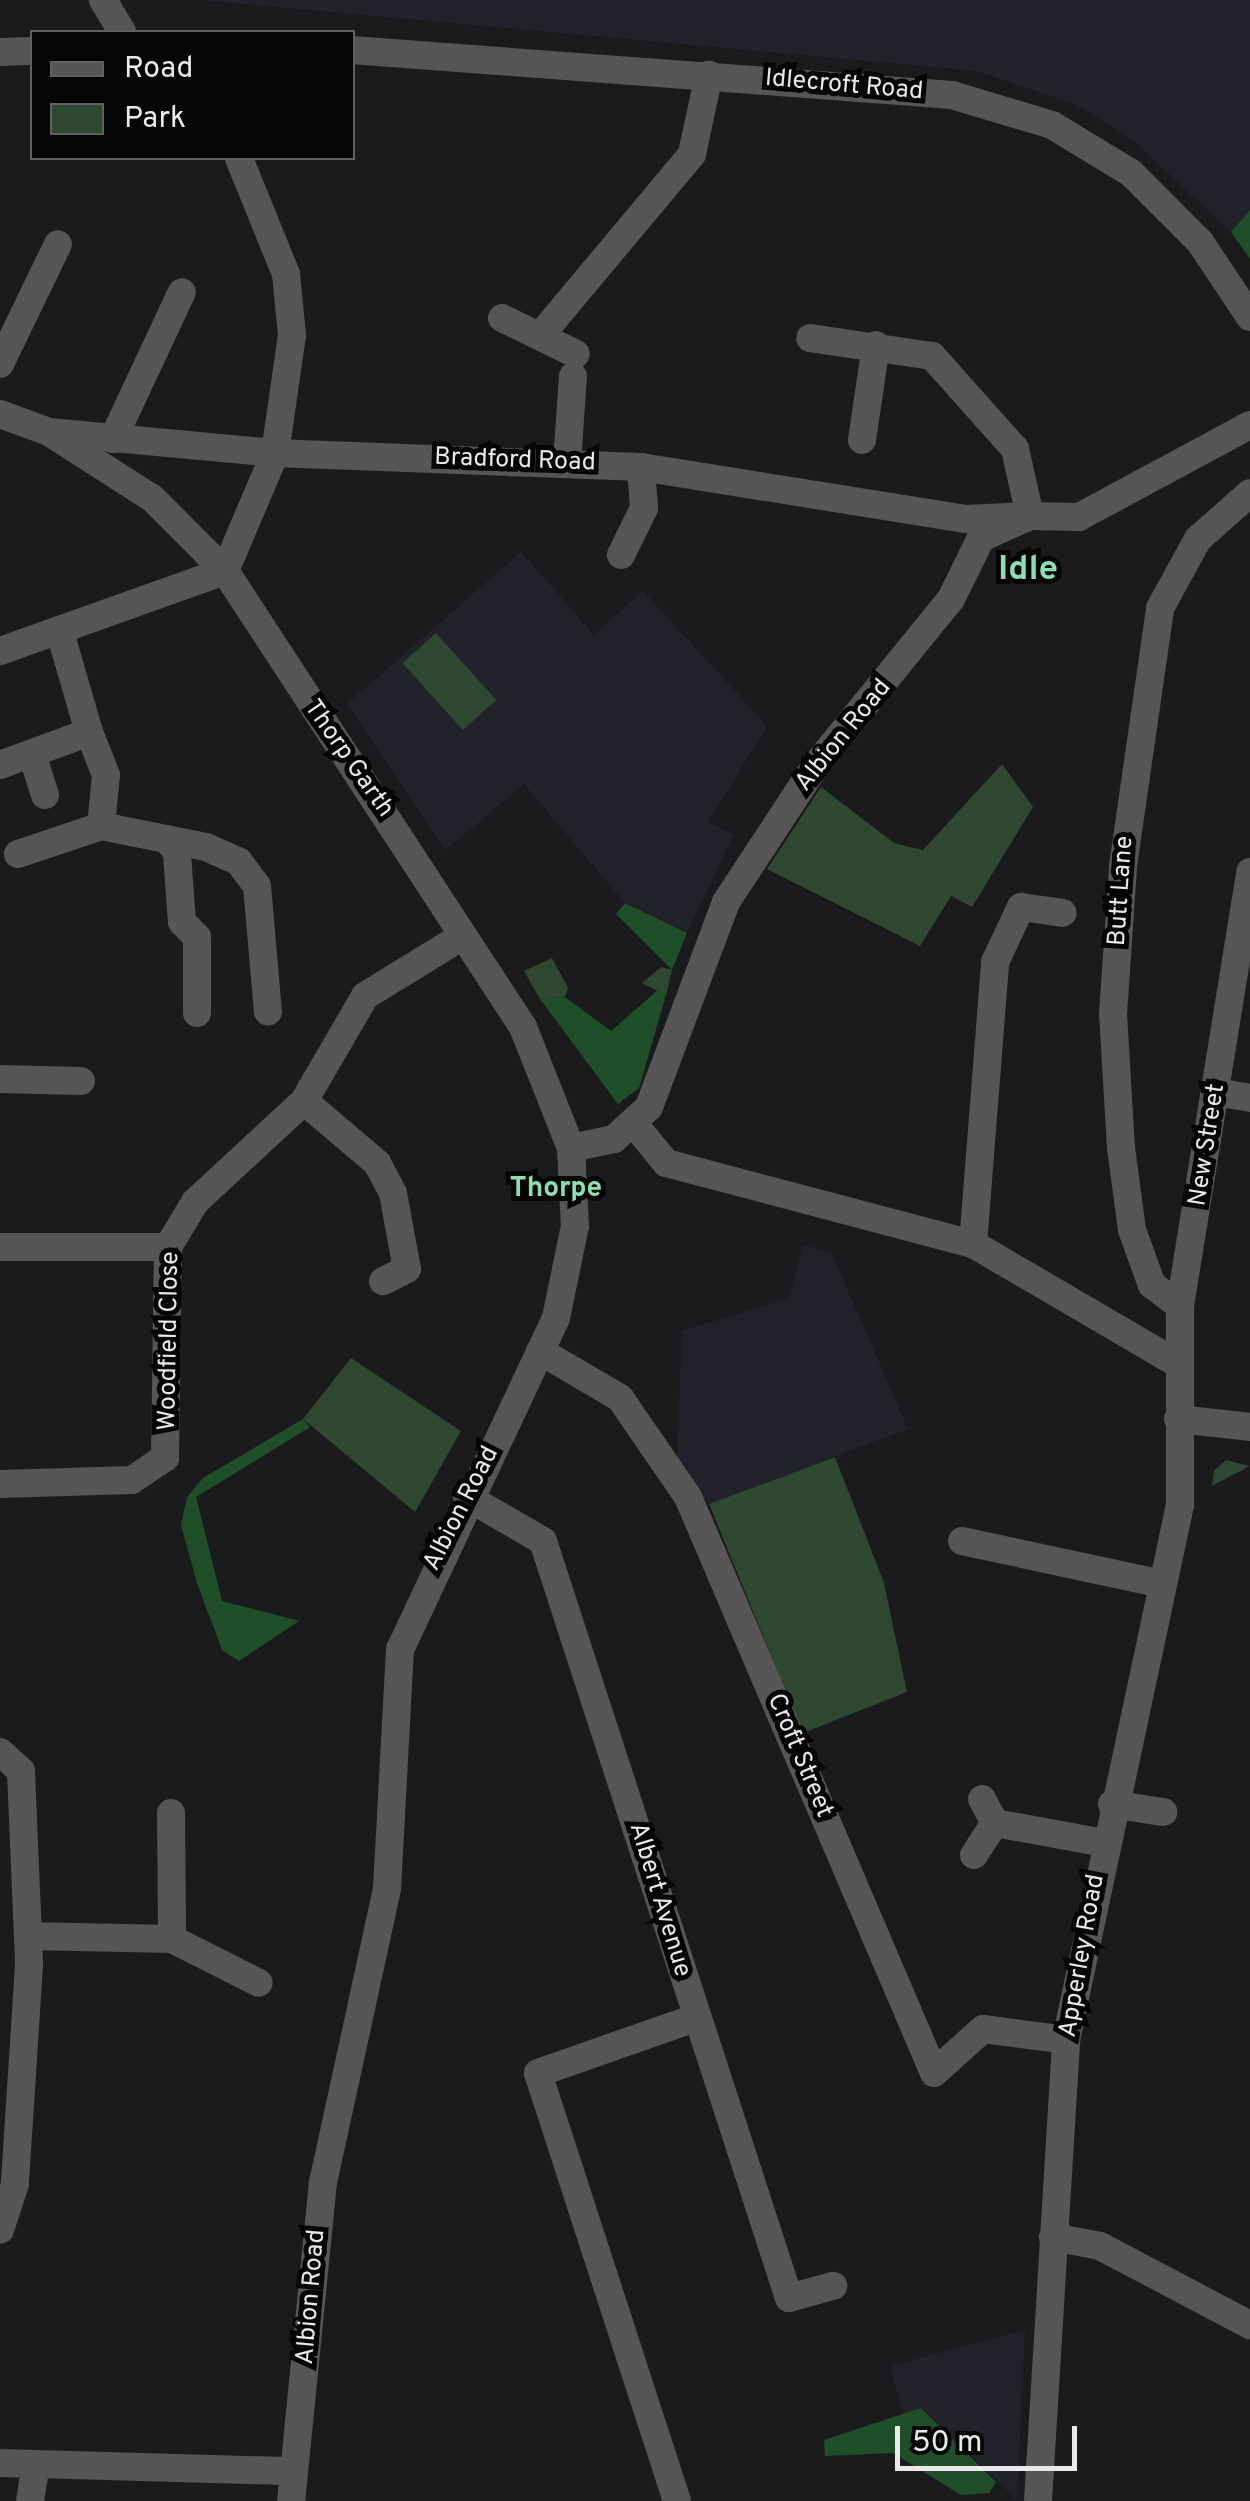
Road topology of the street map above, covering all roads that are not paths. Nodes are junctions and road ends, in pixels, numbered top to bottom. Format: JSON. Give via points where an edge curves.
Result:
{"nodes":[{"id":1,"x":103,"y":0,"type":"edge"},
{"id":2,"x":121,"y":30,"type":"edge"},
{"id":3,"x":355,"y":50,"type":"edge"},
{"id":4,"x":30,"y":51,"type":"edge"},
{"id":5,"x":0,"y":52,"type":"edge"},
{"id":6,"x":709,"y":75,"type":"junction"},
{"id":7,"x":240,"y":160,"type":"edge"},
{"id":8,"x":58,"y":244,"type":"dead end"},
{"id":9,"x":182,"y":292,"type":"dead end"},
{"id":10,"x":1250,"y":317,"type":"edge"},
{"id":11,"x":502,"y":318,"type":"dead end"},
{"id":12,"x":540,"y":336,"type":"junction"},
{"id":13,"x":810,"y":338,"type":"dead end"},
{"id":14,"x":876,"y":345,"type":"junction"},
{"id":15,"x":0,"y":364,"type":"edge"},
{"id":16,"x":0,"y":414,"type":"edge"},
{"id":17,"x":1250,"y":425,"type":"edge"},
{"id":18,"x":49,"y":432,"type":"junction"},
{"id":19,"x":114,"y":439,"type":"junction"},
{"id":20,"x":862,"y":440,"type":"dead end"},
{"id":21,"x":275,"y":453,"type":"junction"},
{"id":22,"x":568,"y":462,"type":"junction"},
{"id":23,"x":642,"y":467,"type":"junction"},
{"id":24,"x":1250,"y":492,"type":"edge"},
{"id":25,"x":1030,"y":516,"type":"junction"},
{"id":26,"x":621,"y":555,"type":"dead end"},
{"id":27,"x":225,"y":571,"type":"junction"},
{"id":28,"x":60,"y":632,"type":"junction"},
{"id":29,"x":0,"y":650,"type":"edge"},
{"id":30,"x":89,"y":732,"type":"junction"},
{"id":31,"x":32,"y":754,"type":"junction"},
{"id":32,"x":0,"y":765,"type":"edge"},
{"id":33,"x":45,"y":795,"type":"dead end"},
{"id":34,"x":101,"y":826,"type":"junction"},
{"id":35,"x":167,"y":839,"type":"junction"},
{"id":36,"x":18,"y":854,"type":"dead end"},
{"id":37,"x":1250,"y":872,"type":"edge"},
{"id":38,"x":1063,"y":913,"type":"dead end"},
{"id":39,"x":461,"y":937,"type":"junction"},
{"id":40,"x":268,"y":1012,"type":"dead end"},
{"id":41,"x":196,"y":1013,"type":"dead end"},
{"id":42,"x":0,"y":1079,"type":"edge"},
{"id":43,"x":81,"y":1080,"type":"dead end"},
{"id":44,"x":1216,"y":1092,"type":"junction"},
{"id":45,"x":1250,"y":1098,"type":"edge"},
{"id":46,"x":304,"y":1101,"type":"junction"},
{"id":47,"x":635,"y":1125,"type":"junction"},
{"id":48,"x":572,"y":1148,"type":"junction"},
{"id":49,"x":972,"y":1244,"type":"junction"},
{"id":50,"x":168,"y":1246,"type":"junction"},
{"id":51,"x":0,"y":1247,"type":"edge"},
{"id":52,"x":406,"y":1278,"type":"dead end"},
{"id":53,"x":1180,"y":1306,"type":"junction"},
{"id":54,"x":540,"y":1351,"type":"junction"},
{"id":55,"x":1175,"y":1362,"type":"junction"},
{"id":56,"x":1178,"y":1419,"type":"junction"},
{"id":57,"x":1250,"y":1428,"type":"edge"},
{"id":58,"x":0,"y":1484,"type":"edge"},
{"id":59,"x":467,"y":1498,"type":"junction"},
{"id":60,"x":962,"y":1541,"type":"dead end"},
{"id":61,"x":1162,"y":1584,"type":"junction"},
{"id":62,"x":0,"y":1752,"type":"edge"},
{"id":63,"x":1112,"y":1804,"type":"junction"},
{"id":64,"x":1163,"y":1812,"type":"dead end"},
{"id":65,"x":172,"y":1813,"type":"dead end"},
{"id":66,"x":1104,"y":1843,"type":"junction"},
{"id":67,"x":974,"y":1855,"type":"dead end"},
{"id":68,"x":28,"y":1936,"type":"junction"},
{"id":69,"x":172,"y":1939,"type":"junction"},
{"id":70,"x":259,"y":1983,"type":"dead end"},
{"id":71,"x":695,"y":2018,"type":"junction"},
{"id":72,"x":1066,"y":2040,"type":"junction"},
{"id":73,"x":0,"y":2230,"type":"edge"},
{"id":74,"x":1053,"y":2237,"type":"junction"},
{"id":75,"x":834,"y":2286,"type":"dead end"},
{"id":76,"x":1250,"y":2325,"type":"edge"},
{"id":77,"x":0,"y":2462,"type":"edge"},
{"id":78,"x":36,"y":2464,"type":"junction"},
{"id":79,"x":292,"y":2471,"type":"junction"},
{"id":80,"x":30,"y":2501,"type":"edge"},
{"id":81,"x":291,"y":2501,"type":"edge"},
{"id":82,"x":678,"y":2501,"type":"edge"},
{"id":83,"x":1038,"y":2501,"type":"edge"}],
"edges":[{"from":1,"to":2,"type":"street"},
{"from":3,"to":6,"type":"street","name":"Idlecroft Road"},
{"from":4,"to":5,"type":"street"},
{"from":6,"to":10,"type":"street","name":"Idlecroft Road","via":[[952,95],[1052,125],[1131,173],[1200,242]]},
{"from":6,"to":12,"type":"street","via":[[692,154]]},
{"from":7,"to":21,"type":"street","via":[[286,274],[292,336]]},
{"from":8,"to":15,"type":"street"},
{"from":9,"to":19,"type":"street"},
{"from":11,"to":12,"type":"street"},
{"from":12,"to":22,"type":"street","via":[[574,366]]},
{"from":13,"to":14,"type":"street"},
{"from":14,"to":20,"type":"street"},
{"from":14,"to":25,"type":"street","via":[[932,356],[974,401],[1014,449]]},
{"from":16,"to":18,"type":"street","name":"Bradford Road"},
{"from":17,"to":25,"type":"street","name":"Bradford Road","via":[[1079,518]]},
{"from":18,"to":19,"type":"street","name":"Bradford Road"},
{"from":18,"to":27,"type":"street","name":"Thorp Garth","via":[[152,498]]},
{"from":19,"to":21,"type":"street","name":"Bradford Road"},
{"from":21,"to":22,"type":"street","name":"Bradford Road"},
{"from":21,"to":27,"type":"street"},
{"from":22,"to":23,"type":"street","name":"Bradford Road"},
{"from":23,"to":25,"type":"street","name":"Bradford Road","via":[[965,519]]},
{"from":23,"to":26,"type":"street","via":[[644,508]]},
{"from":24,"to":53,"type":"street","name":"Butt Lane","via":[[1198,540],[1160,608],[1123,866],[1113,1014],[1124,1165],[1152,1285]]},
{"from":25,"to":47,"type":"street","name":"Albion Road","via":[[981,538],[916,647],[816,764],[726,902]]},
{"from":27,"to":28,"type":"street"},
{"from":27,"to":39,"type":"street","name":"Thorp Garth"},
{"from":28,"to":29,"type":"street"},
{"from":28,"to":30,"type":"street"},
{"from":30,"to":31,"type":"street"},
{"from":30,"to":34,"type":"street","via":[[106,776]]},
{"from":31,"to":32,"type":"street"},
{"from":31,"to":33,"type":"street"},
{"from":34,"to":35,"type":"street"},
{"from":34,"to":36,"type":"street"},
{"from":35,"to":40,"type":"street","via":[[238,862],[258,886]]},
{"from":35,"to":41,"type":"street","via":[[178,853],[182,922],[197,937]]},
{"from":37,"to":44,"type":"street","name":"New Street"},
{"from":38,"to":49,"type":"street","via":[[1021,907],[996,962]]},
{"from":39,"to":46,"type":"street","name":"Woodfield Close","via":[[364,996]]},
{"from":39,"to":48,"type":"street","name":"Thorp Garth","via":[[523,1027]]},
{"from":42,"to":43,"type":"street"},
{"from":44,"to":45,"type":"street"},
{"from":44,"to":53,"type":"street","name":"New Street"},
{"from":46,"to":50,"type":"street","name":"Woodfield Close","via":[[195,1202]]},
{"from":46,"to":52,"type":"street","via":[[377,1163]]},
{"from":47,"to":48,"type":"street"},
{"from":47,"to":49,"type":"street","via":[[666,1163]]},
{"from":48,"to":54,"type":"street","name":"Albion Road","via":[[575,1226]]},
{"from":49,"to":55,"type":"street"},
{"from":50,"to":51,"type":"street"},
{"from":50,"to":58,"type":"street","name":"Woodfield Close","via":[[165,1458],[132,1480]]},
{"from":53,"to":55,"type":"street","name":"New Street"},
{"from":54,"to":59,"type":"street","name":"Albion Road"},
{"from":54,"to":72,"type":"street","name":"Croft Street","via":[[620,1398],[688,1498],[934,2073],[983,2028]]},
{"from":55,"to":56,"type":"street","name":"New Street"},
{"from":56,"to":57,"type":"street"},
{"from":56,"to":61,"type":"street","name":"Apperley Road","via":[[1180,1506]]},
{"from":59,"to":71,"type":"street","name":"Albert Avenue","via":[[542,1541]]},
{"from":59,"to":79,"type":"street","name":"Albion Road","via":[[400,1648],[387,1889],[323,2182]]},
{"from":60,"to":61,"type":"street"},
{"from":61,"to":63,"type":"street","name":"Apperley Road"},
{"from":62,"to":68,"type":"street","via":[[21,1771]]},
{"from":63,"to":64,"type":"street"},
{"from":63,"to":66,"type":"street","name":"Apperley Road"},
{"from":65,"to":69,"type":"street"},
{"from":66,"to":67,"type":"street","via":[[989,1811]]},
{"from":66,"to":72,"type":"street","name":"Apperley Road"},
{"from":68,"to":69,"type":"street"},
{"from":68,"to":73,"type":"street","via":[[21,2130]]},
{"from":69,"to":70,"type":"street"},
{"from":71,"to":75,"type":"street","name":"Albert Avenue","via":[[789,2298]]},
{"from":71,"to":82,"type":"street","via":[[538,2073]]},
{"from":72,"to":74,"type":"street","name":"Apperley Road"},
{"from":74,"to":76,"type":"street","via":[[1100,2246]]},
{"from":74,"to":83,"type":"street","name":"Apperley Road"},
{"from":77,"to":78,"type":"street"},
{"from":78,"to":79,"type":"street"},
{"from":78,"to":80,"type":"street"},
{"from":79,"to":81,"type":"street","name":"Albion Road"}]}
